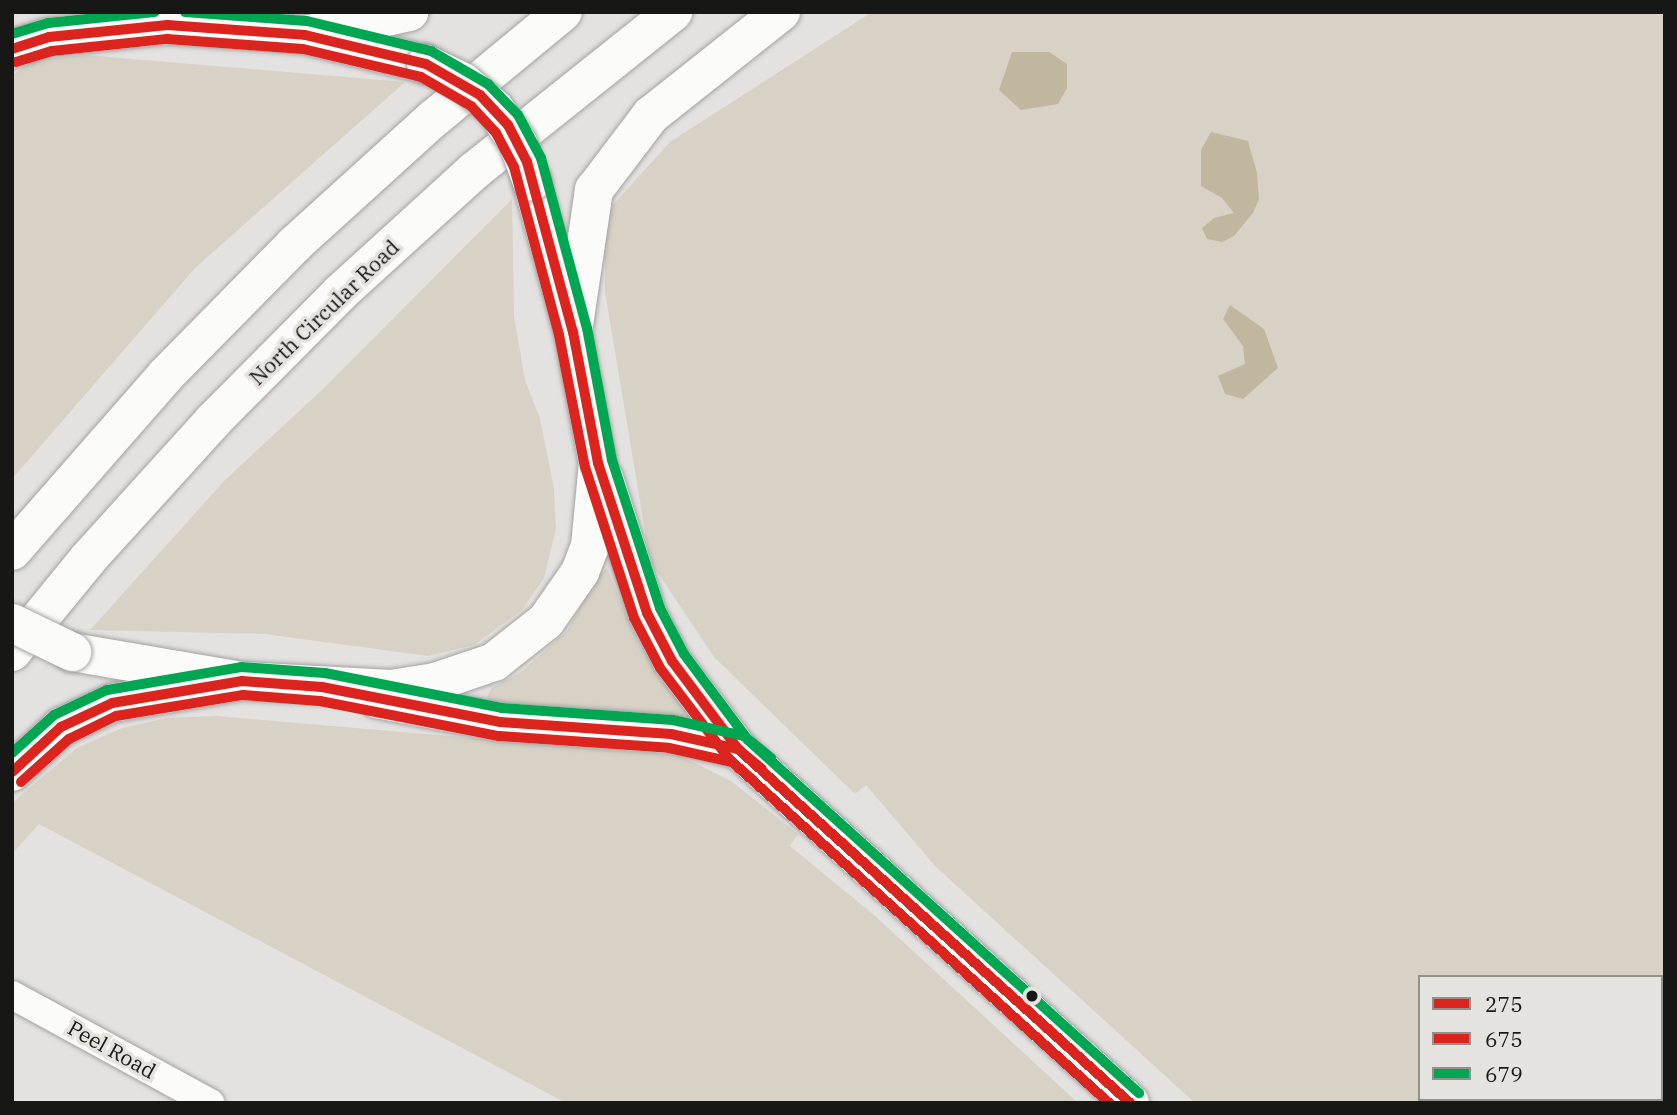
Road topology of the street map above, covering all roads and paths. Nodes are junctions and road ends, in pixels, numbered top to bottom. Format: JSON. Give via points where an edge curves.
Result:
{"nodes":[{"id":1,"x":90,"y":12,"type":"edge"},
{"id":2,"x":409,"y":12,"type":"edge"},
{"id":3,"x":563,"y":12,"type":"edge"},
{"id":4,"x":673,"y":12,"type":"edge"},
{"id":5,"x":781,"y":12,"type":"edge"},
{"id":6,"x":167,"y":25,"type":"junction"},
{"id":7,"x":305,"y":35,"type":"junction"},
{"id":8,"x":12,"y":49,"type":"edge"},
{"id":9,"x":573,"y":332,"type":"junction"},
{"id":10,"x":598,"y":463,"type":"junction"},
{"id":11,"x":12,"y":551,"type":"edge"},
{"id":12,"x":12,"y":623,"type":"edge"},
{"id":13,"x":12,"y":652,"type":"edge"},
{"id":14,"x":242,"y":681,"type":"junction"},
{"id":15,"x":321,"y":687,"type":"junction"},
{"id":16,"x":738,"y":749,"type":"junction"},
{"id":17,"x":12,"y":772,"type":"edge"},
{"id":18,"x":12,"y":995,"type":"edge"},
{"id":19,"x":211,"y":1103,"type":"edge"},
{"id":20,"x":1130,"y":1103,"type":"edge"}],
"edges":[{"from":1,"to":6,"type":"main road"},
{"from":2,"to":7,"type":"main road"},
{"from":3,"to":11,"type":"main road","via":[[433,119],[295,244],[166,375]]},
{"from":4,"to":13,"type":"main road","name":"North Circular Road","via":[[474,171],[341,293],[213,421],[88,559]]},
{"from":5,"to":9,"type":"main road","via":[[651,115],[594,190]]},
{"from":6,"to":7,"type":"main road"},
{"from":6,"to":8,"type":"main road","via":[[49,37]]},
{"from":7,"to":9,"type":"main road","bridge":true,"via":[[426,65],[463,82],[495,109],[519,143]]},
{"from":9,"to":10,"type":"main road"},
{"from":10,"to":15,"type":"main road","via":[[596,512],[580,572],[564,600],[519,645],[486,665],[435,682],[391,689]]},
{"from":10,"to":16,"type":"main road","via":[[647,613],[673,661]]},
{"from":12,"to":14,"type":"main road","bridge":true,"via":[[72,652]]},
{"from":14,"to":15,"type":"main road"},
{"from":14,"to":17,"type":"main road","via":[[112,703],[61,727]]},
{"from":15,"to":16,"type":"main road","via":[[500,722],[671,734]]},
{"from":16,"to":20,"type":"main road"},
{"from":18,"to":19,"type":"street","name":"Peel Road"}]}
